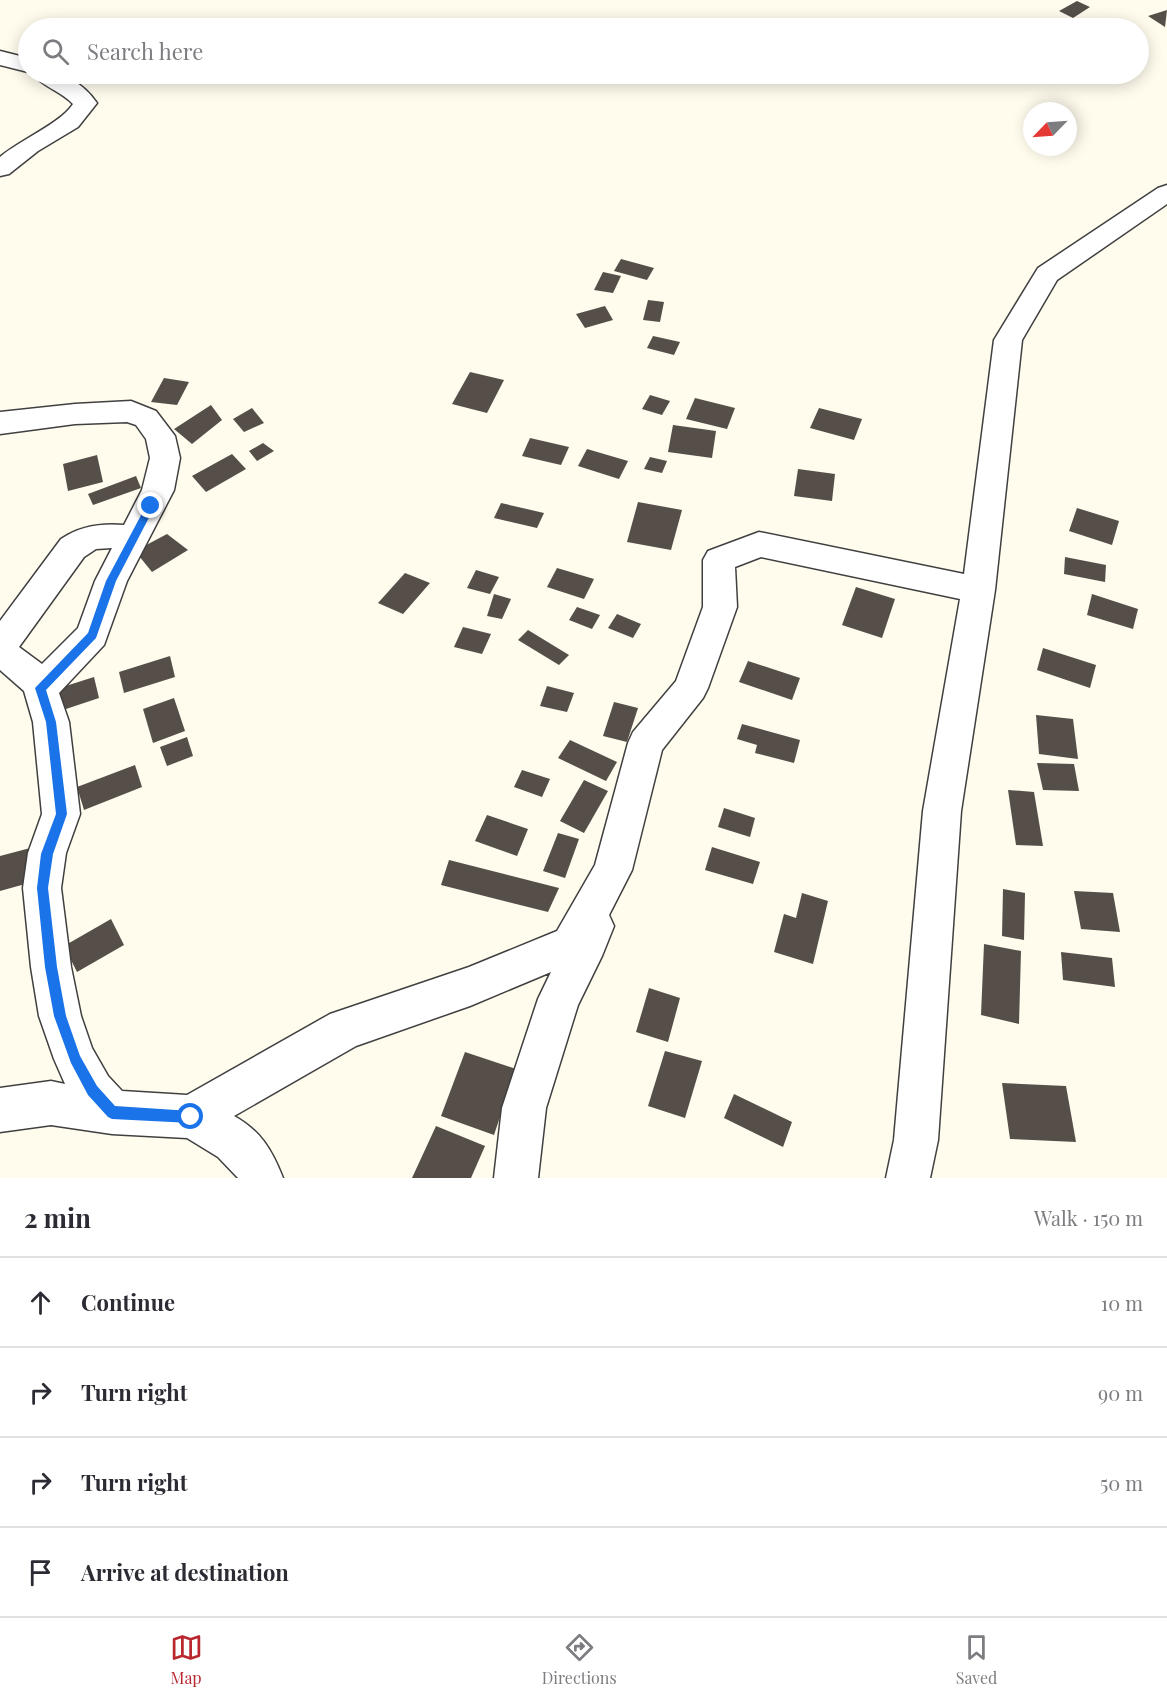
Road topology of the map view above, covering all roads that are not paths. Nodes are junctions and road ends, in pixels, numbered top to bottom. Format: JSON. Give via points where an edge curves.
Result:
{"nodes":[{"id":1,"x":0,"y":58,"type":"edge"},
{"id":2,"x":18,"y":62,"type":"edge"},
{"id":3,"x":63,"y":84,"type":"edge"},
{"id":4,"x":0,"y":169,"type":"edge"},
{"id":5,"x":1167,"y":193,"type":"edge"},
{"id":6,"x":0,"y":423,"type":"edge"},
{"id":7,"x":133,"y":538,"type":"junction"},
{"id":8,"x":978,"y":590,"type":"junction"},
{"id":9,"x":0,"y":650,"type":"edge"},
{"id":10,"x":41,"y":688,"type":"junction"},
{"id":11,"x":613,"y":870,"type":"junction"},
{"id":12,"x":0,"y":1110,"type":"edge"},
{"id":13,"x":112,"y":1113,"type":"junction"},
{"id":14,"x":191,"y":1117,"type":"junction"},
{"id":15,"x":261,"y":1178,"type":"edge"},
{"id":16,"x":516,"y":1178,"type":"edge"},
{"id":17,"x":908,"y":1178,"type":"edge"}],
"edges":[{"from":1,"to":2,"type":"street"},
{"from":3,"to":4,"type":"street","via":[[85,104],[81,113]]},
{"from":5,"to":8,"type":"street","via":[[1047,274],[1008,340]]},
{"from":6,"to":7,"type":"street","via":[[131,411],[146,418],[160,436],[164,471]]},
{"from":7,"to":9,"type":"street","via":[[94,536],[76,544]]},
{"from":7,"to":10,"type":"street","via":[[111,581],[92,635]]},
{"from":8,"to":11,"type":"street","via":[[759,544],[719,560],[720,607],[691,688],[646,743]]},
{"from":8,"to":17,"type":"street","via":[[942,811],[916,1140]]},
{"from":9,"to":10,"type":"street","via":[[25,669]]},
{"from":10,"to":13,"type":"street","via":[[51,722],[61,814],[47,854],[42,888],[51,967],[60,1016],[75,1059],[93,1091]]},
{"from":11,"to":14,"type":"street","via":[[571,944],[470,986],[345,1029]]},
{"from":11,"to":16,"type":"street","via":[[588,943],[560,999],[544,1044],[524,1108]]},
{"from":12,"to":13,"type":"street","via":[[51,1103]]},
{"from":13,"to":14,"type":"street"},
{"from":14,"to":15,"type":"street","via":[[239,1143],[257,1163]]}]}
